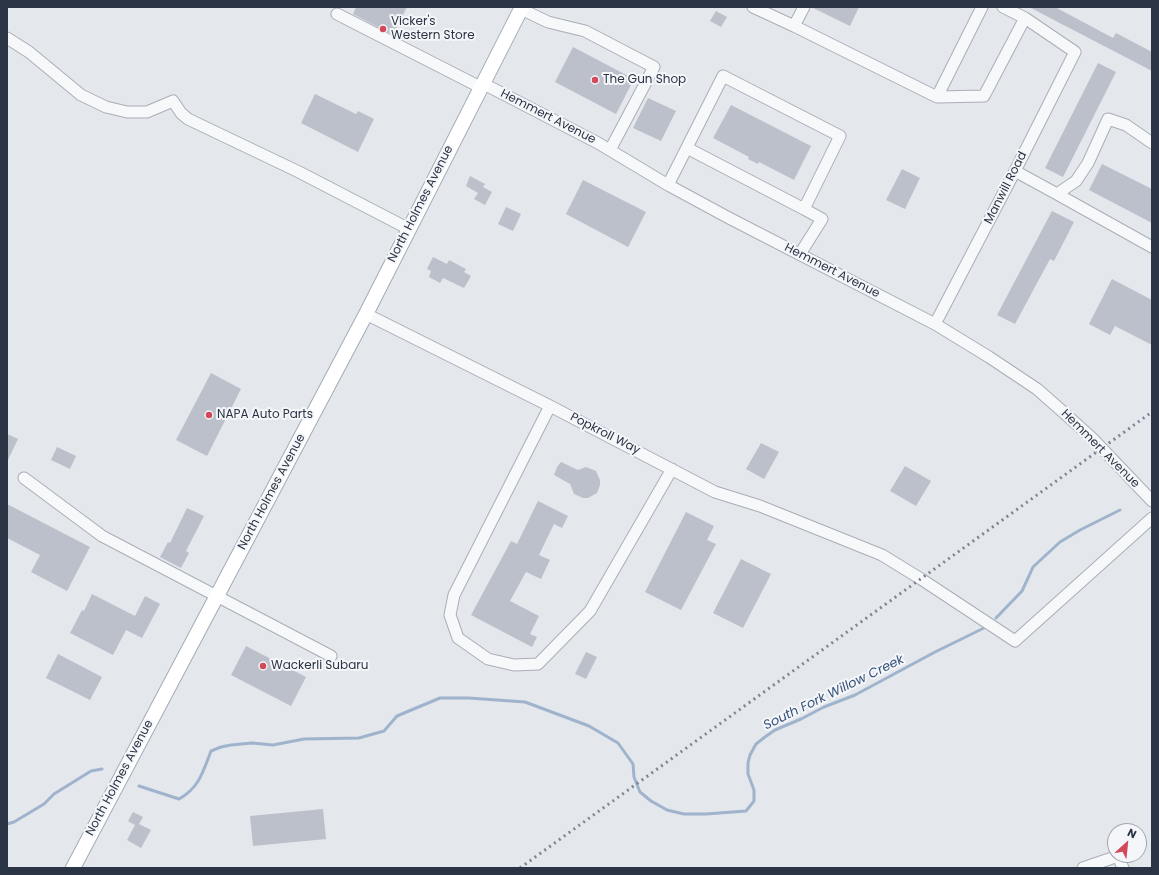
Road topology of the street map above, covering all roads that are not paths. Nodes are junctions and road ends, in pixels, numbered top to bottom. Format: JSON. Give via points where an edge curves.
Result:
{"nodes":[{"id":1,"x":753,"y":7,"type":"edge"},
{"id":2,"x":804,"y":7,"type":"edge"},
{"id":3,"x":982,"y":7,"type":"edge"},
{"id":4,"x":1003,"y":7,"type":"edge"},
{"id":5,"x":521,"y":8,"type":"edge"},
{"id":6,"x":337,"y":14,"type":"dead end"},
{"id":7,"x":1024,"y":18,"type":"junction"},
{"id":8,"x":794,"y":26,"type":"junction"},
{"id":9,"x":7,"y":38,"type":"edge"},
{"id":10,"x":481,"y":85,"type":"junction"},
{"id":11,"x":937,"y":97,"type":"junction"},
{"id":12,"x":1152,"y":143,"type":"edge"},
{"id":13,"x":687,"y":148,"type":"junction"},
{"id":14,"x":610,"y":150,"type":"junction"},
{"id":15,"x":1015,"y":171,"type":"junction"},
{"id":16,"x":668,"y":185,"type":"junction"},
{"id":17,"x":1057,"y":194,"type":"junction"},
{"id":18,"x":804,"y":209,"type":"junction"},
{"id":19,"x":409,"y":229,"type":"junction"},
{"id":20,"x":1152,"y":247,"type":"edge"},
{"id":21,"x":800,"y":254,"type":"junction"},
{"id":22,"x":366,"y":314,"type":"junction"},
{"id":23,"x":935,"y":324,"type":"junction"},
{"id":24,"x":550,"y":406,"type":"junction"},
{"id":25,"x":672,"y":469,"type":"junction"},
{"id":26,"x":24,"y":478,"type":"dead end"},
{"id":27,"x":1152,"y":501,"type":"edge"},
{"id":28,"x":1152,"y":518,"type":"edge"},
{"id":29,"x":217,"y":596,"type":"junction"},
{"id":30,"x":331,"y":656,"type":"dead end"},
{"id":31,"x":73,"y":868,"type":"edge"},
{"id":32,"x":1083,"y":868,"type":"edge"},
{"id":33,"x":1123,"y":868,"type":"edge"}],
"edges":[{"from":1,"to":8,"type":"street"},
{"from":2,"to":8,"type":"street"},
{"from":3,"to":11,"type":"street"},
{"from":4,"to":7,"type":"street"},
{"from":5,"to":10,"type":"main road","name":"North Holmes Avenue"},
{"from":5,"to":14,"type":"street","via":[[548,22],[585,31],[654,67]]},
{"from":6,"to":10,"type":"street","name":"Hemmert Avenue"},
{"from":7,"to":11,"type":"street","via":[[984,96]]},
{"from":7,"to":15,"type":"street","name":"Manwill Road","via":[[1075,52]]},
{"from":8,"to":11,"type":"street"},
{"from":9,"to":19,"type":"street","via":[[30,52],[81,95],[127,112],[147,112],[172,101],[188,120],[300,172]]},
{"from":10,"to":14,"type":"street","name":"Hemmert Avenue"},
{"from":10,"to":19,"type":"main road","name":"North Holmes Avenue"},
{"from":12,"to":17,"type":"street","via":[[1126,125],[1108,119],[1088,163],[1076,181]]},
{"from":13,"to":16,"type":"street"},
{"from":13,"to":18,"type":"street"},
{"from":13,"to":18,"type":"street","via":[[723,76],[840,136]]},
{"from":14,"to":16,"type":"street","name":"Hemmert Avenue"},
{"from":15,"to":17,"type":"street"},
{"from":15,"to":23,"type":"street","name":"Manwill Road"},
{"from":16,"to":21,"type":"street","name":"Hemmert Avenue"},
{"from":17,"to":20,"type":"street"},
{"from":18,"to":21,"type":"street","via":[[822,219]]},
{"from":19,"to":22,"type":"main road","name":"North Holmes Avenue"},
{"from":21,"to":23,"type":"street","name":"Hemmert Avenue"},
{"from":22,"to":24,"type":"street","name":"Popkroll Way"},
{"from":22,"to":29,"type":"main road","name":"North Holmes Avenue"},
{"from":23,"to":27,"type":"street","name":"Hemmert Avenue","via":[[1037,389],[1092,438]]},
{"from":24,"to":25,"type":"street","name":"Popkroll Way"},
{"from":24,"to":25,"type":"street","via":[[454,595],[450,615],[458,638],[488,659],[514,666],[538,664],[590,611]]},
{"from":25,"to":28,"type":"street","name":"Popkroll Way","via":[[715,492],[760,506],[882,555],[921,578],[1015,642]]},
{"from":26,"to":29,"type":"street","via":[[102,536]]},
{"from":29,"to":30,"type":"street"},
{"from":29,"to":31,"type":"main road","name":"North Holmes Avenue"},
{"from":32,"to":33,"type":"street","via":[[1118,856]]}]}
